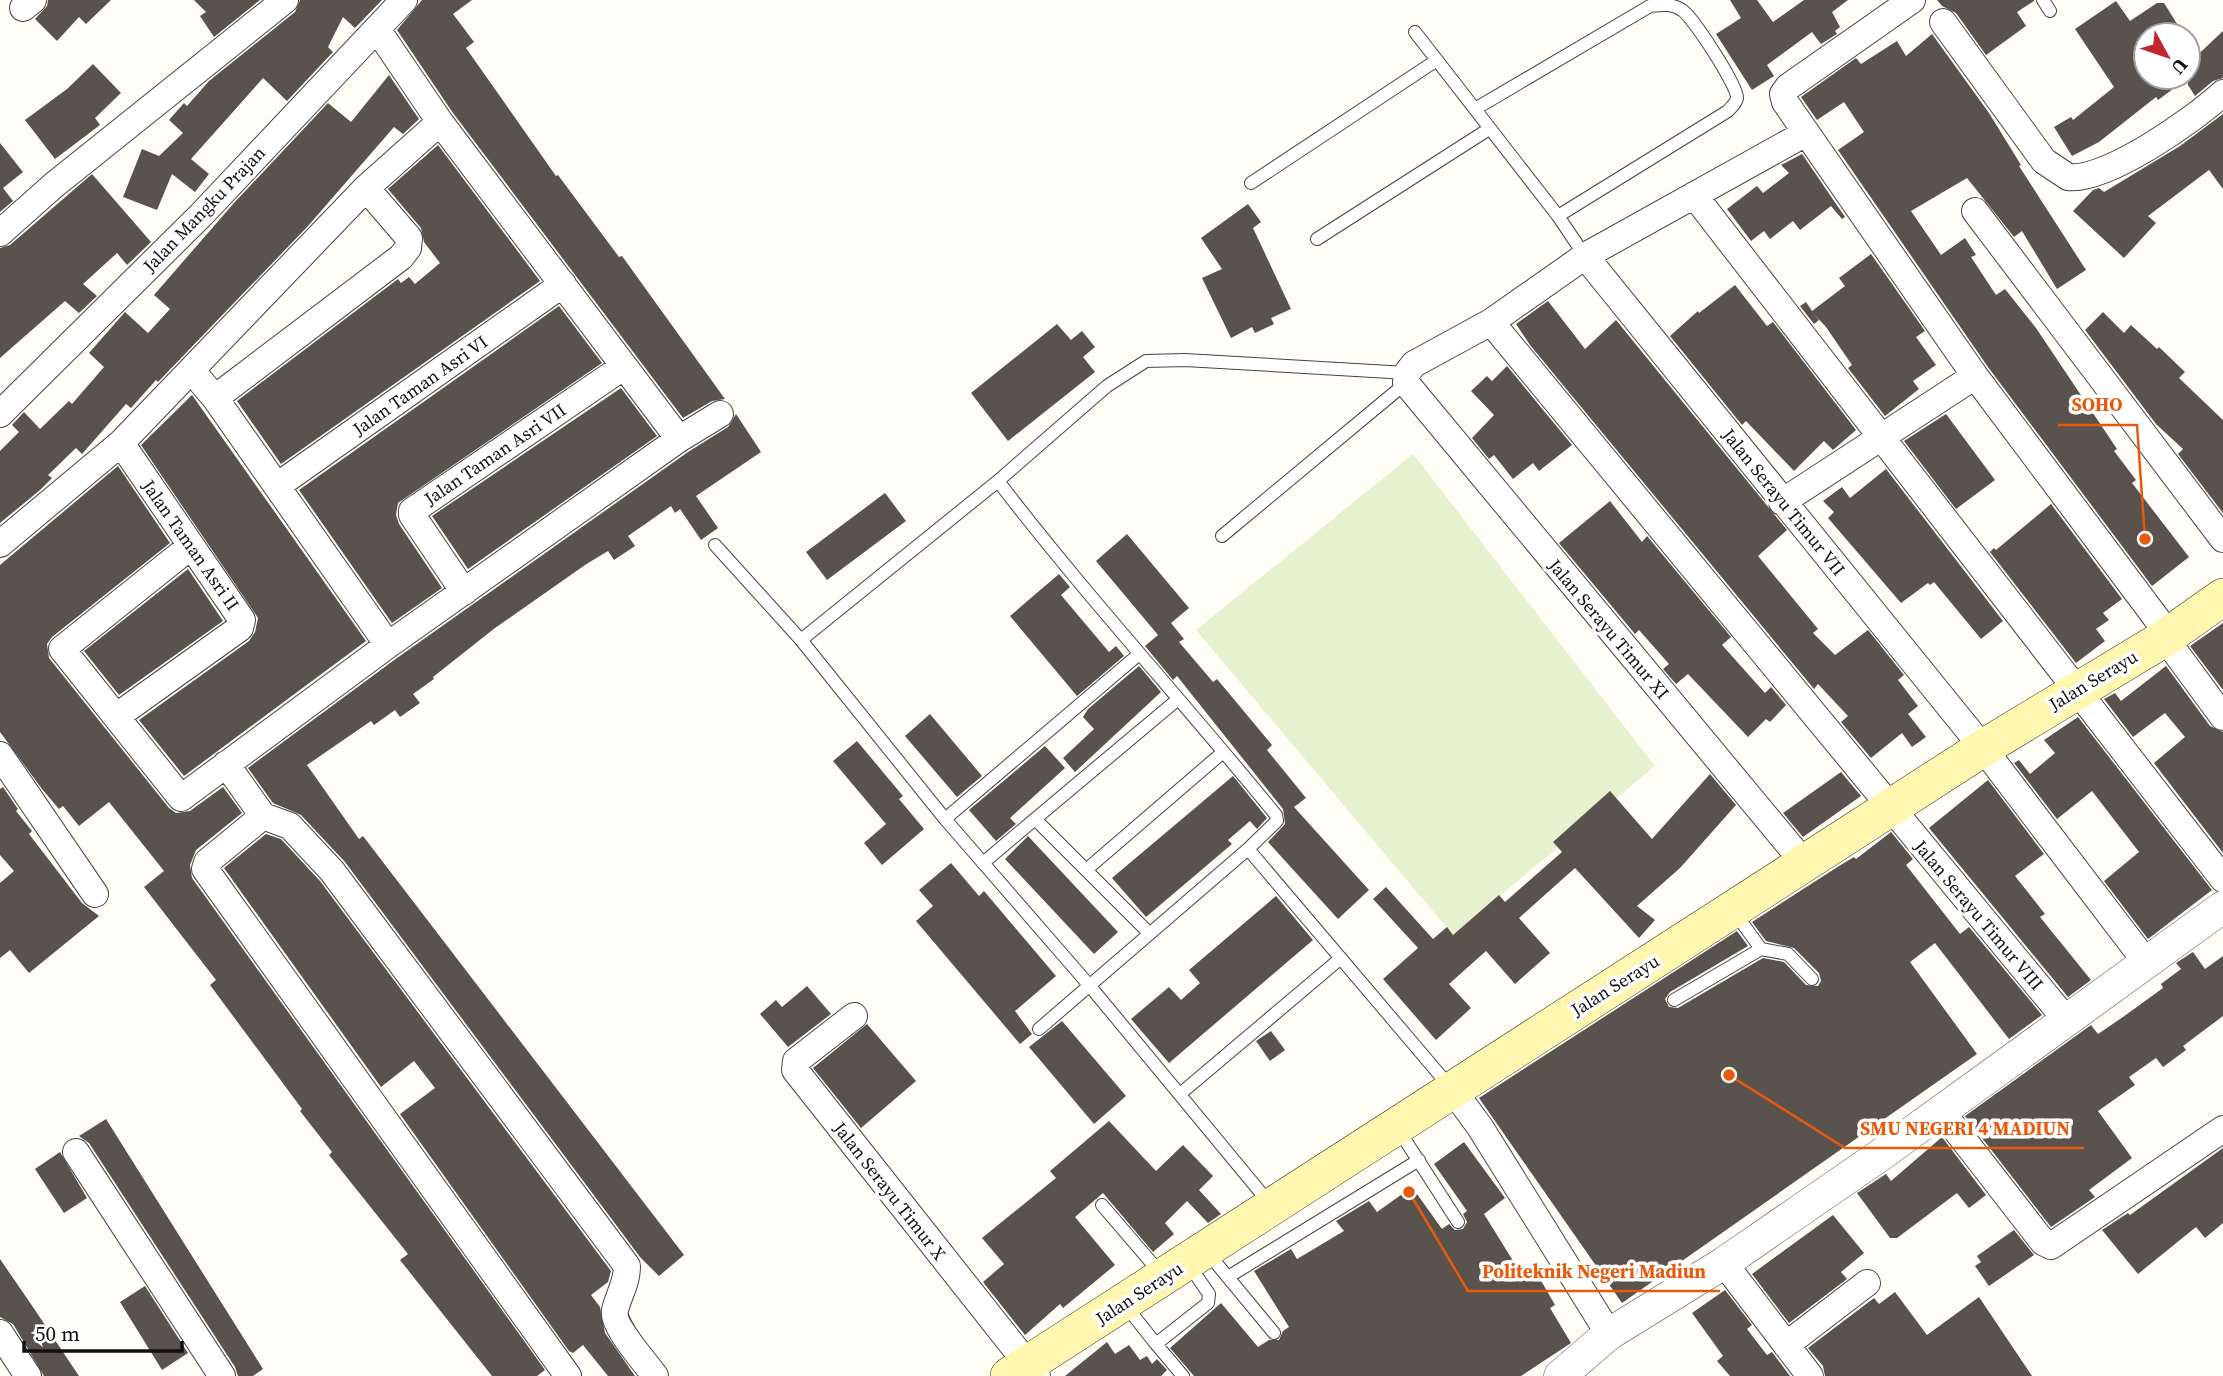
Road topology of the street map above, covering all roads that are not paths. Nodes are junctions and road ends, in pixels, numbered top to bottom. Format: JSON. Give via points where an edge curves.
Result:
{"nodes":[{"id":1,"x":285,"y":0,"type":"edge"},
{"id":2,"x":404,"y":0,"type":"edge"},
{"id":3,"x":1912,"y":0,"type":"edge"},
{"id":4,"x":2043,"y":0,"type":"edge"},
{"id":5,"x":2050,"y":11,"type":"dead end"},
{"id":6,"x":1943,"y":22,"type":"dead end"},
{"id":7,"x":377,"y":29,"type":"junction"},
{"id":8,"x":1415,"y":32,"type":"dead end"},
{"id":9,"x":1437,"y":60,"type":"junction"},
{"id":10,"x":1475,"y":109,"type":"junction"},
{"id":11,"x":2218,"y":109,"type":"edge"},
{"id":12,"x":440,"y":122,"type":"junction"},
{"id":13,"x":1489,"y":129,"type":"junction"},
{"id":14,"x":1806,"y":133,"type":"junction"},
{"id":15,"x":1251,"y":183,"type":"dead end"},
{"id":16,"x":366,"y":188,"type":"junction"},
{"id":17,"x":1694,"y":195,"type":"junction"},
{"id":18,"x":1975,"y":211,"type":"dead end"},
{"id":19,"x":1558,"y":216,"type":"junction"},
{"id":20,"x":0,"y":233,"type":"edge"},
{"id":21,"x":1317,"y":239,"type":"dead end"},
{"id":22,"x":1585,"y":256,"type":"junction"},
{"id":23,"x":563,"y":284,"type":"junction"},
{"id":24,"x":1491,"y":322,"type":"junction"},
{"id":25,"x":624,"y":367,"type":"junction"},
{"id":26,"x":192,"y":372,"type":"junction"},
{"id":27,"x":1975,"y":376,"type":"junction"},
{"id":28,"x":1409,"y":383,"type":"junction"},
{"id":29,"x":215,"y":398,"type":"junction"},
{"id":30,"x":0,"y":412,"type":"edge"},
{"id":31,"x":720,"y":414,"type":"dead end"},
{"id":32,"x":679,"y":439,"type":"junction"},
{"id":33,"x":1883,"y":439,"type":"junction"},
{"id":34,"x":121,"y":443,"type":"junction"},
{"id":35,"x":998,"y":481,"type":"junction"},
{"id":36,"x":278,"y":486,"type":"junction"},
{"id":37,"x":1782,"y":502,"type":"junction"},
{"id":38,"x":1222,"y":536,"type":"dead end"},
{"id":39,"x":2223,"y":539,"type":"edge"},
{"id":40,"x":0,"y":544,"type":"edge"},
{"id":41,"x":715,"y":545,"type":"dead end"},
{"id":42,"x":191,"y":546,"type":"junction"},
{"id":43,"x":464,"y":592,"type":"junction"},
{"id":44,"x":2223,"y":597,"type":"edge"},
{"id":45,"x":2167,"y":636,"type":"junction"},
{"id":46,"x":801,"y":640,"type":"junction"},
{"id":47,"x":388,"y":645,"type":"junction"},
{"id":48,"x":1138,"y":655,"type":"junction"},
{"id":49,"x":2077,"y":689,"type":"junction"},
{"id":50,"x":1177,"y":700,"type":"junction"},
{"id":51,"x":117,"y":716,"type":"junction"},
{"id":52,"x":2223,"y":717,"type":"edge"},
{"id":53,"x":1983,"y":748,"type":"junction"},
{"id":54,"x":1222,"y":753,"type":"junction"},
{"id":55,"x":0,"y":755,"type":"edge"},
{"id":56,"x":226,"y":764,"type":"junction"},
{"id":57,"x":1891,"y":810,"type":"junction"},
{"id":58,"x":263,"y":816,"type":"junction"},
{"id":59,"x":945,"y":819,"type":"junction"},
{"id":60,"x":1035,"y":820,"type":"junction"},
{"id":61,"x":1248,"y":849,"type":"junction"},
{"id":62,"x":983,"y":863,"type":"junction"},
{"id":63,"x":1805,"y":864,"type":"junction"},
{"id":64,"x":1086,"y":870,"type":"junction"},
{"id":65,"x":2223,"y":879,"type":"edge"},
{"id":66,"x":95,"y":894,"type":"dead end"},
{"id":67,"x":2223,"y":907,"type":"edge"},
{"id":68,"x":1733,"y":910,"type":"junction"},
{"id":69,"x":1149,"y":933,"type":"junction"},
{"id":70,"x":1761,"y":948,"type":"junction"},
{"id":71,"x":1341,"y":958,"type":"junction"},
{"id":72,"x":2146,"y":962,"type":"junction"},
{"id":73,"x":1812,"y":979,"type":"dead end"},
{"id":74,"x":1089,"y":985,"type":"junction"},
{"id":75,"x":1674,"y":1000,"type":"dead end"},
{"id":76,"x":853,"y":1016,"type":"dead end"},
{"id":77,"x":2067,"y":1021,"type":"junction"},
{"id":78,"x":1039,"y":1029,"type":"dead end"},
{"id":79,"x":1452,"y":1089,"type":"junction"},
{"id":80,"x":1180,"y":1094,"type":"junction"},
{"id":81,"x":1942,"y":1112,"type":"junction"},
{"id":82,"x":1397,"y":1128,"type":"junction"},
{"id":83,"x":2223,"y":1129,"type":"edge"},
{"id":84,"x":76,"y":1152,"type":"dead end"},
{"id":85,"x":1419,"y":1160,"type":"junction"},
{"id":86,"x":1102,"y":1205,"type":"dead end"},
{"id":87,"x":1274,"y":1208,"type":"junction"},
{"id":88,"x":1458,"y":1222,"type":"dead end"},
{"id":89,"x":1724,"y":1263,"type":"junction"},
{"id":90,"x":1196,"y":1267,"type":"junction"},
{"id":91,"x":1867,"y":1283,"type":"dead end"},
{"id":92,"x":1124,"y":1304,"type":"junction"},
{"id":93,"x":1274,"y":1333,"type":"dead end"},
{"id":94,"x":1609,"y":1334,"type":"junction"},
{"id":95,"x":1156,"y":1344,"type":"junction"},
{"id":96,"x":1786,"y":1345,"type":"junction"},
{"id":97,"x":4,"y":1348,"type":"edge"},
{"id":98,"x":1025,"y":1372,"type":"edge"},
{"id":99,"x":28,"y":1376,"type":"edge"},
{"id":100,"x":222,"y":1376,"type":"edge"},
{"id":101,"x":568,"y":1376,"type":"edge"},
{"id":102,"x":656,"y":1376,"type":"edge"},
{"id":103,"x":1183,"y":1376,"type":"edge"},
{"id":104,"x":1560,"y":1376,"type":"edge"},
{"id":105,"x":1811,"y":1376,"type":"edge"}],
"edges":[{"from":1,"to":20,"type":"street"},
{"from":2,"to":7,"type":"street","name":"Jalan Mangku Prajan"},
{"from":3,"to":14,"type":"street","via":[[1788,87],[1783,94],[1785,102]]},
{"from":4,"to":5,"type":"lane"},
{"from":6,"to":11,"type":"street","via":[[2045,161],[2068,177],[2113,165]]},
{"from":7,"to":12,"type":"street"},
{"from":7,"to":30,"type":"street","name":"Jalan Mangku Prajan","via":[[201,215]]},
{"from":8,"to":9,"type":"lane"},
{"from":9,"to":10,"type":"lane"},
{"from":9,"to":15,"type":"lane"},
{"from":10,"to":13,"type":"lane"},
{"from":10,"to":19,"type":"lane","via":[[1650,6],[1671,4],[1685,12],[1731,81],[1735,103]]},
{"from":12,"to":16,"type":"street"},
{"from":12,"to":23,"type":"street"},
{"from":13,"to":19,"type":"lane"},
{"from":13,"to":21,"type":"lane"},
{"from":14,"to":17,"type":"street"},
{"from":14,"to":27,"type":"street"},
{"from":16,"to":26,"type":"street"},
{"from":16,"to":29,"type":"street","via":[[409,238],[408,248]]},
{"from":17,"to":22,"type":"street"},
{"from":17,"to":33,"type":"street"},
{"from":18,"to":39,"type":"street"},
{"from":19,"to":22,"type":"lane"},
{"from":22,"to":24,"type":"street"},
{"from":22,"to":37,"type":"street","name":"Jalan Serayu Timur VII"},
{"from":23,"to":25,"type":"street"},
{"from":23,"to":36,"type":"street","name":"Jalan Taman Asri VI"},
{"from":24,"to":28,"type":"street","via":[[1414,364]]},
{"from":24,"to":57,"type":"street","name":"Jalan Serayu Timur VIII"},
{"from":25,"to":32,"type":"street"},
{"from":25,"to":43,"type":"street","name":"Jalan Taman Asri VII","via":[[412,511]]},
{"from":26,"to":29,"type":"street"},
{"from":26,"to":34,"type":"street"},
{"from":27,"to":33,"type":"street"},
{"from":27,"to":45,"type":"street"},
{"from":28,"to":35,"type":"lane","via":[[1146,360],[1107,386]]},
{"from":28,"to":38,"type":"lane"},
{"from":28,"to":63,"type":"street","name":"Jalan Serayu Timur XI"},
{"from":29,"to":36,"type":"street"},
{"from":31,"to":32,"type":"street"},
{"from":32,"to":43,"type":"street"},
{"from":33,"to":37,"type":"street"},
{"from":33,"to":49,"type":"street"},
{"from":34,"to":40,"type":"street"},
{"from":34,"to":42,"type":"street","name":"Jalan Taman Asri II"},
{"from":35,"to":46,"type":"lane"},
{"from":35,"to":48,"type":"lane"},
{"from":36,"to":47,"type":"street"},
{"from":37,"to":53,"type":"street","name":"Jalan Serayu Timur VII"},
{"from":41,"to":46,"type":"lane"},
{"from":42,"to":51,"type":"street","name":"Jalan Taman Asri II","via":[[242,624]]},
{"from":42,"to":51,"type":"street","via":[[62,649]]},
{"from":43,"to":47,"type":"street"},
{"from":44,"to":45,"type":"main road","name":"Jalan Serayu"},
{"from":45,"to":49,"type":"main road","name":"Jalan Serayu"},
{"from":45,"to":52,"type":"street"},
{"from":46,"to":59,"type":"lane"},
{"from":47,"to":56,"type":"street"},
{"from":48,"to":50,"type":"lane"},
{"from":48,"to":59,"type":"lane"},
{"from":49,"to":53,"type":"main road","name":"Jalan Serayu"},
{"from":49,"to":65,"type":"street"},
{"from":50,"to":54,"type":"lane"},
{"from":50,"to":60,"type":"lane"},
{"from":51,"to":56,"type":"street","via":[[181,798]]},
{"from":53,"to":57,"type":"main road","name":"Jalan Serayu"},
{"from":53,"to":72,"type":"street","name":"Jalan Serayu Timur VII"},
{"from":54,"to":61,"type":"lane","via":[[1276,815],[1273,828]]},
{"from":54,"to":64,"type":"lane"},
{"from":55,"to":66,"type":"street"},
{"from":56,"to":58,"type":"street"},
{"from":57,"to":63,"type":"main road","name":"Jalan Serayu"},
{"from":57,"to":77,"type":"street","name":"Jalan Serayu Timur VIII"},
{"from":58,"to":101,"type":"street","via":[[207,862],[205,869]]},
{"from":58,"to":102,"type":"street","via":[[290,826],[332,870],[627,1266],[614,1313],[618,1326]]},
{"from":59,"to":62,"type":"lane"},
{"from":60,"to":62,"type":"lane"},
{"from":60,"to":64,"type":"lane"},
{"from":61,"to":69,"type":"lane"},
{"from":61,"to":71,"type":"lane"},
{"from":62,"to":74,"type":"lane"},
{"from":63,"to":68,"type":"main road","name":"Jalan Serayu"},
{"from":64,"to":69,"type":"lane"},
{"from":67,"to":72,"type":"street"},
{"from":68,"to":70,"type":"lane"},
{"from":68,"to":79,"type":"main road","name":"Jalan Serayu"},
{"from":69,"to":74,"type":"lane"},
{"from":70,"to":73,"type":"lane","via":[[1788,954]]},
{"from":70,"to":75,"type":"lane"},
{"from":71,"to":79,"type":"lane"},
{"from":71,"to":80,"type":"lane"},
{"from":72,"to":77,"type":"street"},
{"from":74,"to":78,"type":"lane"},
{"from":74,"to":80,"type":"lane"},
{"from":76,"to":98,"type":"street","name":"Jalan Serayu Timur X","via":[[796,1061],[795,1070]]},
{"from":77,"to":81,"type":"street"},
{"from":79,"to":82,"type":"main road","name":"Jalan Serayu"},
{"from":79,"to":94,"type":"street"},
{"from":80,"to":87,"type":"lane"},
{"from":81,"to":83,"type":"street","via":[[2043,1242],[2051,1246]]},
{"from":81,"to":89,"type":"street"},
{"from":82,"to":85,"type":"lane"},
{"from":82,"to":87,"type":"main road","name":"Jalan Serayu"},
{"from":84,"to":100,"type":"street"},
{"from":85,"to":88,"type":"lane"},
{"from":85,"to":90,"type":"lane"},
{"from":86,"to":90,"type":"lane"},
{"from":87,"to":90,"type":"main road","name":"Jalan Serayu"},
{"from":89,"to":94,"type":"street"},
{"from":89,"to":96,"type":"street"},
{"from":90,"to":92,"type":"main road","name":"Jalan Serayu"},
{"from":90,"to":93,"type":"lane"},
{"from":90,"to":95,"type":"lane","via":[[1209,1294],[1208,1303]]},
{"from":91,"to":96,"type":"street"},
{"from":92,"to":95,"type":"lane"},
{"from":92,"to":98,"type":"main road","name":"Jalan Serayu"},
{"from":94,"to":104,"type":"street"},
{"from":95,"to":103,"type":"lane"},
{"from":96,"to":105,"type":"street"},
{"from":97,"to":99,"type":"street"}]}
